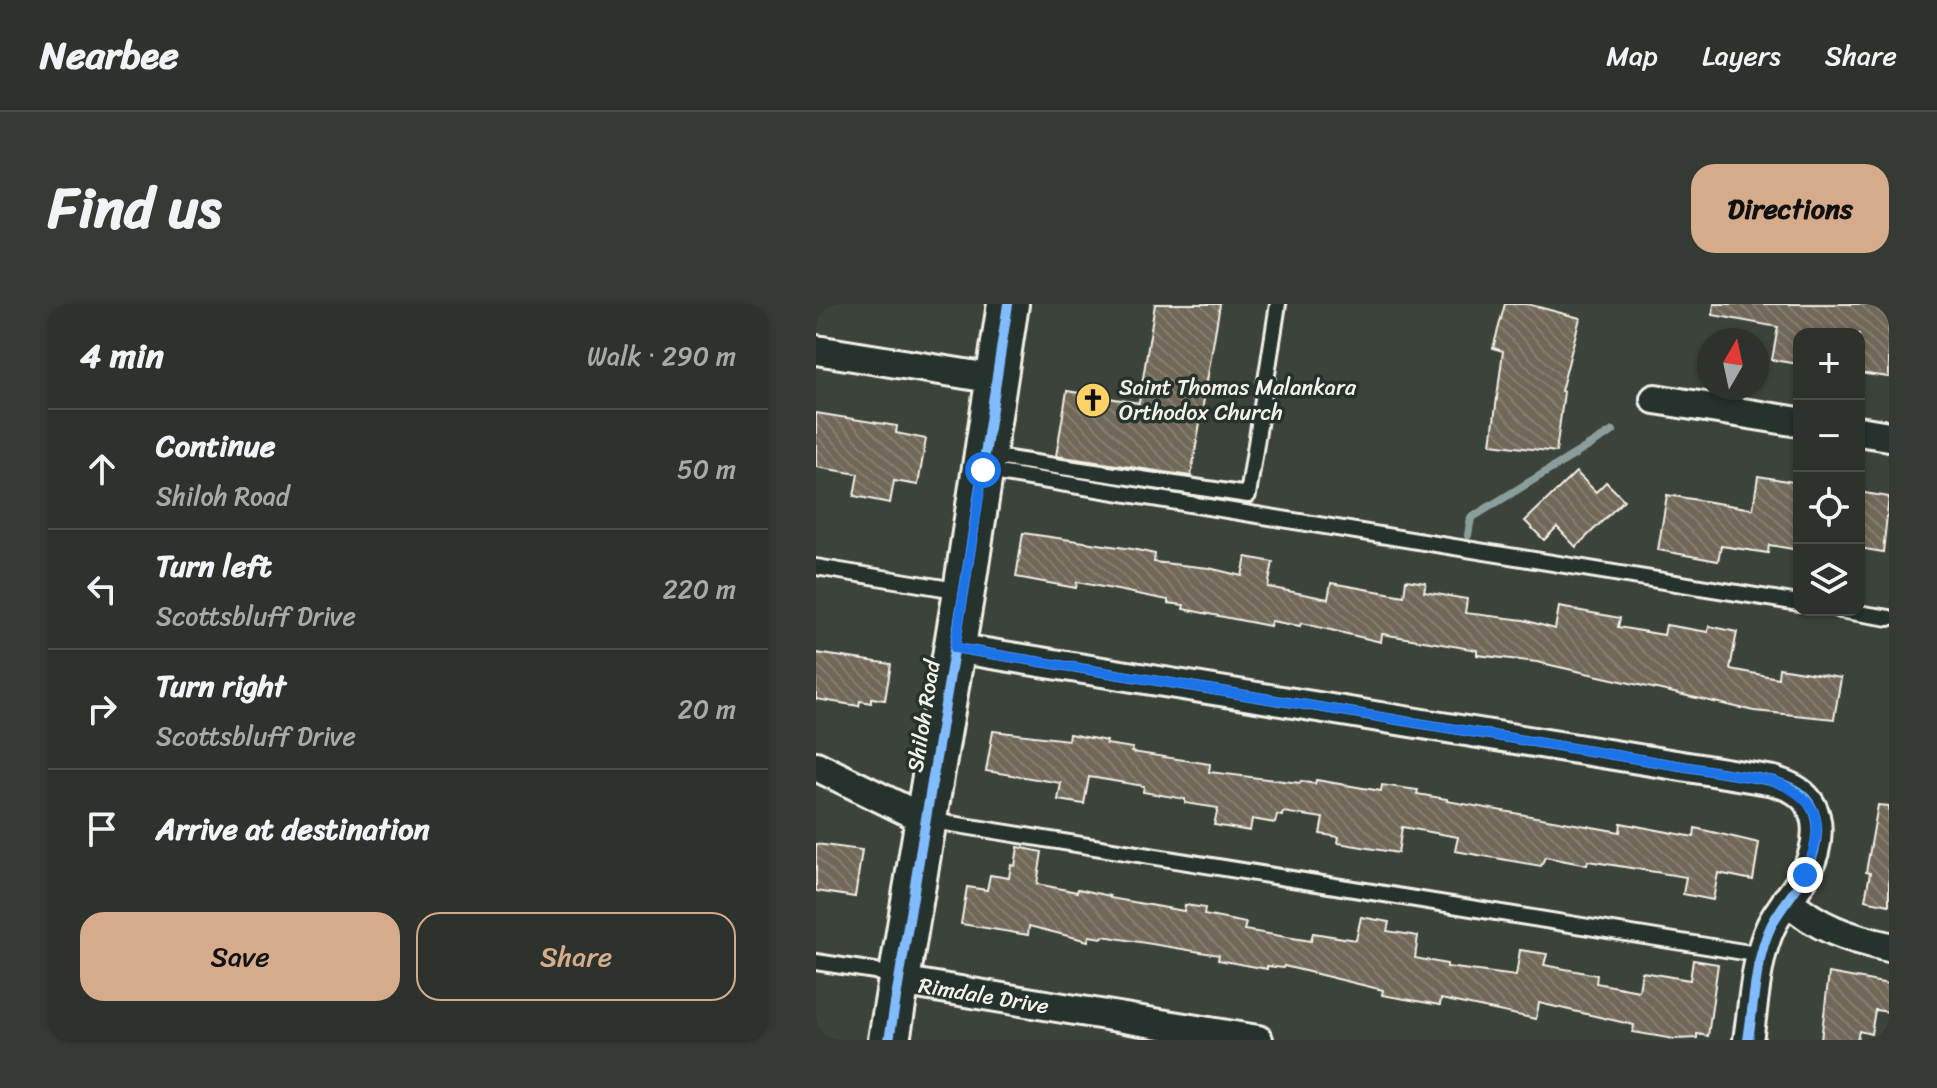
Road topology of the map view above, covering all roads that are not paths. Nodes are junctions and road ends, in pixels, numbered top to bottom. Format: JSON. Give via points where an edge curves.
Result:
{"nodes":[{"id":1,"x":1008,"y":304,"type":"edge"},
{"id":2,"x":1278,"y":304,"type":"edge"},
{"id":3,"x":816,"y":350,"type":"edge"},
{"id":4,"x":996,"y":379,"type":"junction"},
{"id":5,"x":1655,"y":399,"type":"dead end"},
{"id":6,"x":1793,"y":421,"type":"edge"},
{"id":7,"x":1865,"y":432,"type":"edge"},
{"id":8,"x":1889,"y":436,"type":"edge"},
{"id":9,"x":984,"y":463,"type":"junction"},
{"id":10,"x":816,"y":567,"type":"edge"},
{"id":11,"x":964,"y":591,"type":"junction"},
{"id":12,"x":1793,"y":602,"type":"edge"},
{"id":13,"x":1865,"y":614,"type":"edge"},
{"id":14,"x":1889,"y":618,"type":"edge"},
{"id":15,"x":955,"y":648,"type":"junction"},
{"id":16,"x":816,"y":766,"type":"edge"},
{"id":17,"x":926,"y":820,"type":"junction"},
{"id":18,"x":1787,"y":900,"type":"junction"},
{"id":19,"x":1889,"y":947,"type":"edge"},
{"id":20,"x":1762,"y":955,"type":"junction"},
{"id":21,"x":816,"y":962,"type":"edge"},
{"id":22,"x":899,"y":981,"type":"junction"},
{"id":23,"x":889,"y":1040,"type":"edge"},
{"id":24,"x":1258,"y":1040,"type":"edge"},
{"id":25,"x":1748,"y":1040,"type":"edge"}],
"edges":[{"from":1,"to":4,"type":"street","name":"Shiloh Road"},
{"from":2,"to":9,"type":"lane","via":[[1248,495]]},
{"from":3,"to":4,"type":"street"},
{"from":4,"to":9,"type":"street","name":"Shiloh Road"},
{"from":5,"to":6,"type":"street"},
{"from":7,"to":8,"type":"street"},
{"from":9,"to":11,"type":"street","name":"Shiloh Road"},
{"from":9,"to":12,"type":"lane"},
{"from":10,"to":11,"type":"lane"},
{"from":11,"to":15,"type":"street","name":"Shiloh Road"},
{"from":13,"to":14,"type":"lane"},
{"from":15,"to":17,"type":"street","name":"Shiloh Road"},
{"from":15,"to":18,"type":"street","via":[[1774,781],[1796,790],[1811,805],[1817,825],[1805,875]]},
{"from":16,"to":17,"type":"street"},
{"from":17,"to":20,"type":"lane"},
{"from":17,"to":22,"type":"street","name":"Shiloh Road"},
{"from":18,"to":19,"type":"street","via":[[1835,932]]},
{"from":18,"to":20,"type":"street"},
{"from":20,"to":25,"type":"street"},
{"from":21,"to":22,"type":"lane","via":[[875,971]]},
{"from":22,"to":23,"type":"street","name":"Shiloh Road"},
{"from":22,"to":24,"type":"street","name":"Rimdale Drive"}]}
